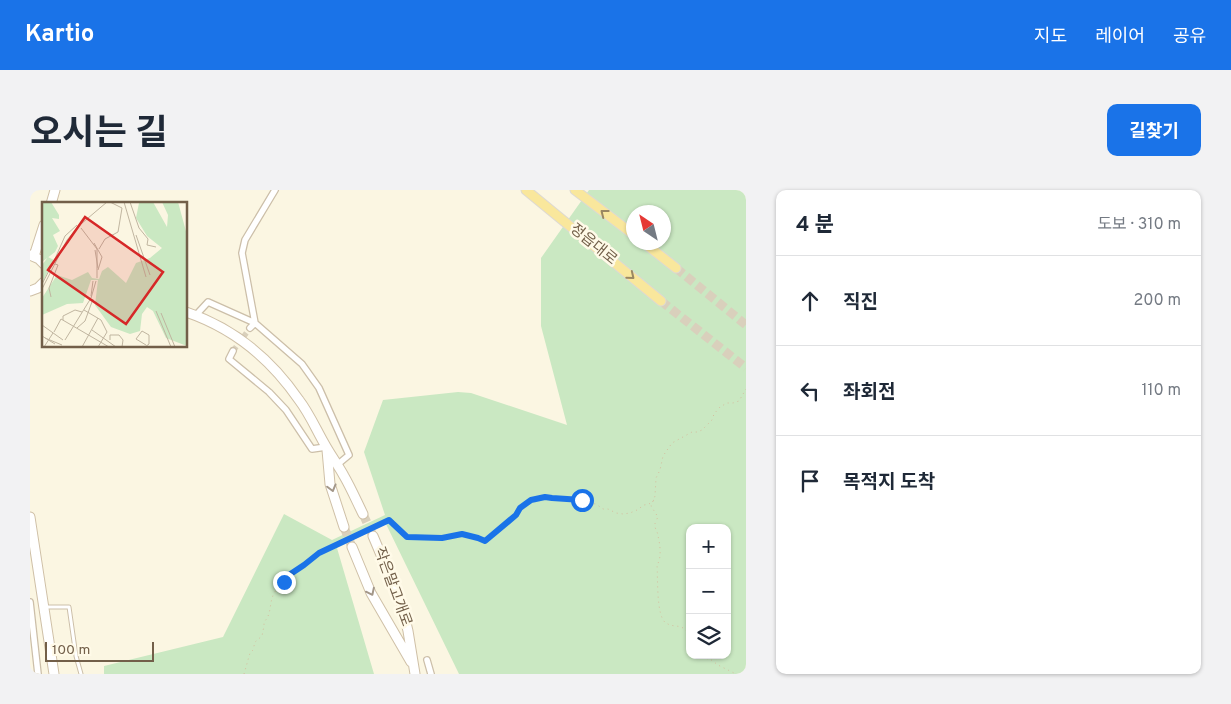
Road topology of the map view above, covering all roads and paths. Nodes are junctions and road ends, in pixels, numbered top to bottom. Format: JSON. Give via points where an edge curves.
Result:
{"nodes":[{"id":1,"x":274,"y":190,"type":"edge"},
{"id":2,"x":526,"y":190,"type":"edge"},
{"id":3,"x":575,"y":190,"type":"edge"},
{"id":4,"x":626,"y":229,"type":"edge"},
{"id":5,"x":42,"y":230,"type":"edge"},
{"id":6,"x":653,"y":250,"type":"edge"},
{"id":7,"x":32,"y":256,"type":"edge"},
{"id":8,"x":676,"y":268,"type":"tunnel mouth"},
{"id":9,"x":42,"y":284,"type":"edge"},
{"id":10,"x":30,"y":291,"type":"edge"},
{"id":11,"x":660,"y":301,"type":"tunnel mouth"},
{"id":12,"x":188,"y":313,"type":"edge"},
{"id":13,"x":196,"y":315,"type":"junction"},
{"id":14,"x":255,"y":323,"type":"junction"},
{"id":15,"x":250,"y":328,"type":"tunnel mouth"},
{"id":16,"x":233,"y":351,"type":"dead end"},
{"id":17,"x":746,"y":389,"type":"edge"},
{"id":18,"x":326,"y":447,"type":"junction"},
{"id":19,"x":337,"y":465,"type":"junction"},
{"id":20,"x":654,"y":500,"type":"junction"},
{"id":21,"x":363,"y":514,"type":"tunnel mouth"},
{"id":22,"x":30,"y":517,"type":"edge"},
{"id":23,"x":344,"y":527,"type":"tunnel mouth"},
{"id":24,"x":374,"y":536,"type":"tunnel mouth"},
{"id":25,"x":352,"y":547,"type":"tunnel mouth"},
{"id":26,"x":30,"y":602,"type":"edge"},
{"id":27,"x":43,"y":607,"type":"junction"},
{"id":28,"x":686,"y":630,"type":"edge"},
{"id":29,"x":710,"y":659,"type":"edge"},
{"id":30,"x":427,"y":660,"type":"dead end"},
{"id":31,"x":414,"y":671,"type":"edge"},
{"id":32,"x":38,"y":674,"type":"edge"},
{"id":33,"x":54,"y":674,"type":"edge"},
{"id":34,"x":82,"y":674,"type":"edge"},
{"id":35,"x":244,"y":674,"type":"edge"},
{"id":36,"x":432,"y":674,"type":"edge"},
{"id":37,"x":736,"y":674,"type":"edge"}],
"edges":[{"from":1,"to":14,"type":"street","via":[[245,240],[242,253]]},
{"from":2,"to":11,"type":"main road","name":"정읍대로","one_way":true},
{"from":4,"to":3,"type":"main road","one_way":true},
{"from":5,"to":7,"type":"street"},
{"from":6,"to":8,"type":"main road"},
{"from":9,"to":10,"type":"street"},
{"from":12,"to":13,"type":"street"},
{"from":13,"to":14,"type":"street","via":[[208,302]]},
{"from":13,"to":18,"type":"street","via":[[227,330],[273,366],[301,402]]},
{"from":14,"to":15,"type":"street"},
{"from":14,"to":19,"type":"street","via":[[302,364],[319,388],[350,455]]},
{"from":16,"to":18,"type":"street","via":[[229,358],[286,410],[312,449]]},
{"from":17,"to":20,"type":"path","via":[[739,400],[720,407],[702,430],[672,443],[663,456],[656,478]]},
{"from":18,"to":19,"type":"street"},
{"from":18,"to":23,"type":"street","one_way":true,"via":[[330,484]]},
{"from":19,"to":21,"type":"street"},
{"from":20,"to":28,"type":"path","via":[[651,506],[658,516],[655,528],[660,553],[657,564],[659,611],[666,623]]},
{"from":20,"to":35,"type":"path","via":[[623,514],[582,500],[537,498],[525,503],[516,515],[485,541],[462,534],[442,538],[407,537],[389,520],[319,553],[277,587],[262,636],[255,642]]},
{"from":22,"to":27,"type":"street"},
{"from":24,"to":31,"type":"street","name":"작은말고개로","via":[[401,602]]},
{"from":25,"to":31,"type":"street","name":"작은말고개로","one_way":true,"via":[[371,593]]},
{"from":26,"to":32,"type":"street"},
{"from":27,"to":33,"type":"street"},
{"from":27,"to":34,"type":"lane","via":[[69,607]]},
{"from":29,"to":37,"type":"path"},
{"from":30,"to":36,"type":"street"}]}
